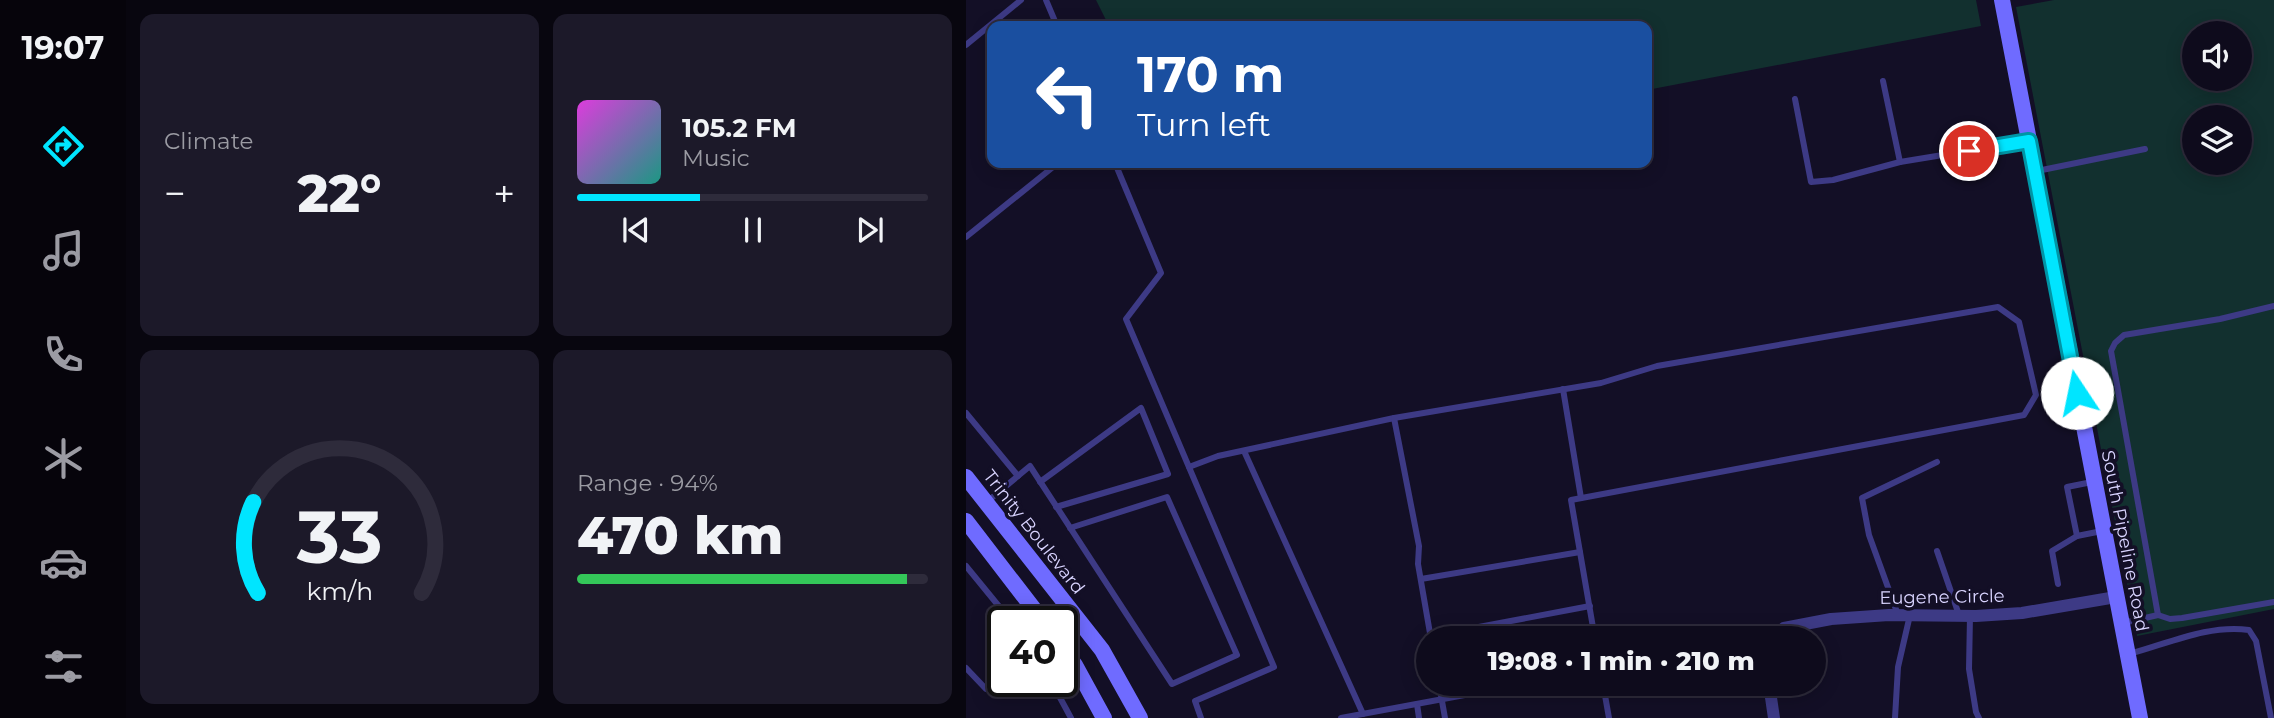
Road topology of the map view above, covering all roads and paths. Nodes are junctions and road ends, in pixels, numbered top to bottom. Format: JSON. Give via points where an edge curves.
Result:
{"nodes":[{"id":1,"x":1021,"y":0,"type":"edge"},
{"id":2,"x":1045,"y":0,"type":"edge"},
{"id":3,"x":2002,"y":0,"type":"edge"},
{"id":4,"x":995,"y":21,"type":"edge"},
{"id":5,"x":1055,"y":21,"type":"edge"},
{"id":6,"x":987,"y":28,"type":"edge"},
{"id":7,"x":966,"y":45,"type":"edge"},
{"id":8,"x":1884,"y":81,"type":"dead end"},
{"id":9,"x":1795,"y":99,"type":"dead end"},
{"id":10,"x":2029,"y":141,"type":"junction"},
{"id":11,"x":2145,"y":149,"type":"dead end"},
{"id":12,"x":1900,"y":162,"type":"junction"},
{"id":13,"x":1052,"y":168,"type":"edge"},
{"id":14,"x":1117,"y":168,"type":"edge"},
{"id":15,"x":2035,"y":171,"type":"junction"},
{"id":16,"x":966,"y":237,"type":"edge"},
{"id":17,"x":2274,"y":306,"type":"edge"},
{"id":18,"x":1563,"y":389,"type":"junction"},
{"id":19,"x":966,"y":413,"type":"edge"},
{"id":20,"x":1395,"y":418,"type":"junction"},
{"id":21,"x":1244,"y":450,"type":"junction"},
{"id":22,"x":1937,"y":462,"type":"dead end"},
{"id":23,"x":1189,"y":467,"type":"junction"},
{"id":24,"x":1018,"y":476,"type":"junction"},
{"id":25,"x":966,"y":477,"type":"edge"},
{"id":26,"x":2094,"y":481,"type":"junction"},
{"id":27,"x":1040,"y":482,"type":"junction"},
{"id":28,"x":1581,"y":498,"type":"junction"},
{"id":29,"x":986,"y":503,"type":"junction"},
{"id":30,"x":1056,"y":507,"type":"junction"},
{"id":31,"x":966,"y":519,"type":"edge"},
{"id":32,"x":1069,"y":527,"type":"junction"},
{"id":33,"x":2103,"y":530,"type":"junction"},
{"id":34,"x":2077,"y":536,"type":"junction"},
{"id":35,"x":1937,"y":551,"type":"dead end"},
{"id":36,"x":1580,"y":552,"type":"junction"},
{"id":37,"x":966,"y":566,"type":"edge"},
{"id":38,"x":1421,"y":579,"type":"junction"},
{"id":39,"x":2058,"y":584,"type":"dead end"},
{"id":40,"x":2116,"y":597,"type":"junction"},
{"id":41,"x":2274,"y":602,"type":"edge"},
{"id":42,"x":999,"y":606,"type":"edge"},
{"id":43,"x":1031,"y":606,"type":"edge"},
{"id":44,"x":1590,"y":606,"type":"junction"},
{"id":45,"x":1904,"y":615,"type":"junction"},
{"id":46,"x":2158,"y":615,"type":"junction"},
{"id":47,"x":1965,"y":616,"type":"junction"},
{"id":48,"x":2121,"y":624,"type":"junction"},
{"id":49,"x":1429,"y":626,"type":"edge"},
{"id":50,"x":1491,"y":626,"type":"edge"},
{"id":51,"x":1593,"y":626,"type":"edge"},
{"id":52,"x":1792,"y":626,"type":"edge"},
{"id":53,"x":2127,"y":654,"type":"junction"},
{"id":54,"x":966,"y":668,"type":"edge"},
{"id":55,"x":1078,"y":670,"type":"edge"},
{"id":56,"x":987,"y":688,"type":"edge"},
{"id":57,"x":1441,"y":696,"type":"edge"},
{"id":58,"x":1458,"y":696,"type":"edge"},
{"id":59,"x":1606,"y":696,"type":"edge"},
{"id":60,"x":1771,"y":696,"type":"edge"},
{"id":61,"x":1060,"y":697,"type":"edge"},
{"id":62,"x":1442,"y":699,"type":"junction"},
{"id":63,"x":1417,"y":704,"type":"junction"},
{"id":64,"x":1363,"y":714,"type":"junction"},
{"id":65,"x":1071,"y":718,"type":"edge"},
{"id":66,"x":1104,"y":718,"type":"edge"},
{"id":67,"x":1140,"y":718,"type":"edge"},
{"id":68,"x":1201,"y":718,"type":"edge"},
{"id":69,"x":1341,"y":718,"type":"edge"},
{"id":70,"x":1419,"y":718,"type":"edge"},
{"id":71,"x":1445,"y":718,"type":"edge"},
{"id":72,"x":1609,"y":718,"type":"edge"},
{"id":73,"x":1774,"y":718,"type":"edge"},
{"id":74,"x":1895,"y":718,"type":"edge"},
{"id":75,"x":1979,"y":718,"type":"edge"},
{"id":76,"x":2140,"y":718,"type":"edge"},
{"id":77,"x":2271,"y":718,"type":"edge"}],
"edges":[{"from":1,"to":4,"type":"lane"},
{"from":2,"to":5,"type":"lane"},
{"from":3,"to":10,"type":"street","name":"South Pipeline Road"},
{"from":6,"to":7,"type":"lane"},
{"from":8,"to":12,"type":"lane"},
{"from":9,"to":12,"type":"lane","via":[[1811,182]]},
{"from":10,"to":12,"type":"lane"},
{"from":10,"to":15,"type":"street","name":"South Pipeline Road"},
{"from":11,"to":15,"type":"lane"},
{"from":13,"to":16,"type":"lane"},
{"from":14,"to":23,"type":"lane","via":[[1161,273],[1126,319]]},
{"from":15,"to":26,"type":"street","name":"South Pipeline Road"},
{"from":17,"to":46,"type":"lane","via":[[2124,335],[2111,351]]},
{"from":18,"to":20,"type":"lane"},
{"from":18,"to":28,"type":"lane"},
{"from":18,"to":28,"type":"lane","via":[[1657,366],[1998,307],[2020,322],[2036,396],[2024,415]]},
{"from":19,"to":24,"type":"lane"},
{"from":20,"to":21,"type":"lane"},
{"from":20,"to":38,"type":"lane"},
{"from":21,"to":23,"type":"lane"},
{"from":21,"to":64,"type":"lane"},
{"from":22,"to":45,"type":"lane","via":[[1862,498],[1869,535]]},
{"from":23,"to":68,"type":"lane","via":[[1274,667],[1195,701]]},
{"from":24,"to":27,"type":"lane","via":[[1030,466]]},
{"from":24,"to":29,"type":"lane"},
{"from":25,"to":29,"type":"street","name":"Trinity Boulevard"},
{"from":26,"to":33,"type":"street","name":"South Pipeline Road"},
{"from":26,"to":34,"type":"lane","via":[[2067,487]]},
{"from":27,"to":30,"type":"lane"},
{"from":27,"to":30,"type":"lane","via":[[1141,408],[1168,474]]},
{"from":28,"to":36,"type":"lane","via":[[1571,500]]},
{"from":29,"to":31,"type":"street"},
{"from":29,"to":67,"type":"street","name":"Trinity Boulevard","via":[[1102,650]]},
{"from":30,"to":32,"type":"lane"},
{"from":31,"to":43,"type":"street"},
{"from":32,"to":32,"type":"lane","via":[[1172,684],[1237,655],[1167,497]]},
{"from":33,"to":34,"type":"lane"},
{"from":33,"to":40,"type":"street","name":"South Pipeline Road"},
{"from":34,"to":39,"type":"lane","via":[[2052,551]]},
{"from":35,"to":47,"type":"lane"},
{"from":36,"to":38,"type":"lane"},
{"from":36,"to":44,"type":"lane"},
{"from":37,"to":42,"type":"lane"},
{"from":38,"to":49,"type":"lane"},
{"from":40,"to":47,"type":"street","name":"Eugene Circle","via":[[2022,613]]},
{"from":40,"to":48,"type":"street","name":"South Pipeline Road"},
{"from":41,"to":46,"type":"lane","via":[[2182,618]]},
{"from":44,"to":50,"type":"lane"},
{"from":44,"to":51,"type":"lane"},
{"from":45,"to":47,"type":"street","name":"Eugene Circle"},
{"from":45,"to":52,"type":"street","name":"Eugene Circle"},
{"from":45,"to":74,"type":"lane"},
{"from":46,"to":48,"type":"lane"},
{"from":47,"to":75,"type":"lane"},
{"from":48,"to":53,"type":"street","name":"South Pipeline Road"},
{"from":53,"to":76,"type":"street","name":"South Pipeline Road"},
{"from":53,"to":77,"type":"lane","via":[[2234,627],[2249,630],[2256,641]]},
{"from":54,"to":56,"type":"lane"},
{"from":55,"to":66,"type":"street"},
{"from":57,"to":62,"type":"lane"},
{"from":58,"to":62,"type":"lane"},
{"from":59,"to":72,"type":"lane"},
{"from":60,"to":73,"type":"street"},
{"from":61,"to":65,"type":"lane"},
{"from":62,"to":63,"type":"lane"},
{"from":62,"to":71,"type":"lane"},
{"from":63,"to":64,"type":"lane"},
{"from":63,"to":70,"type":"lane"},
{"from":64,"to":69,"type":"lane"}]}
